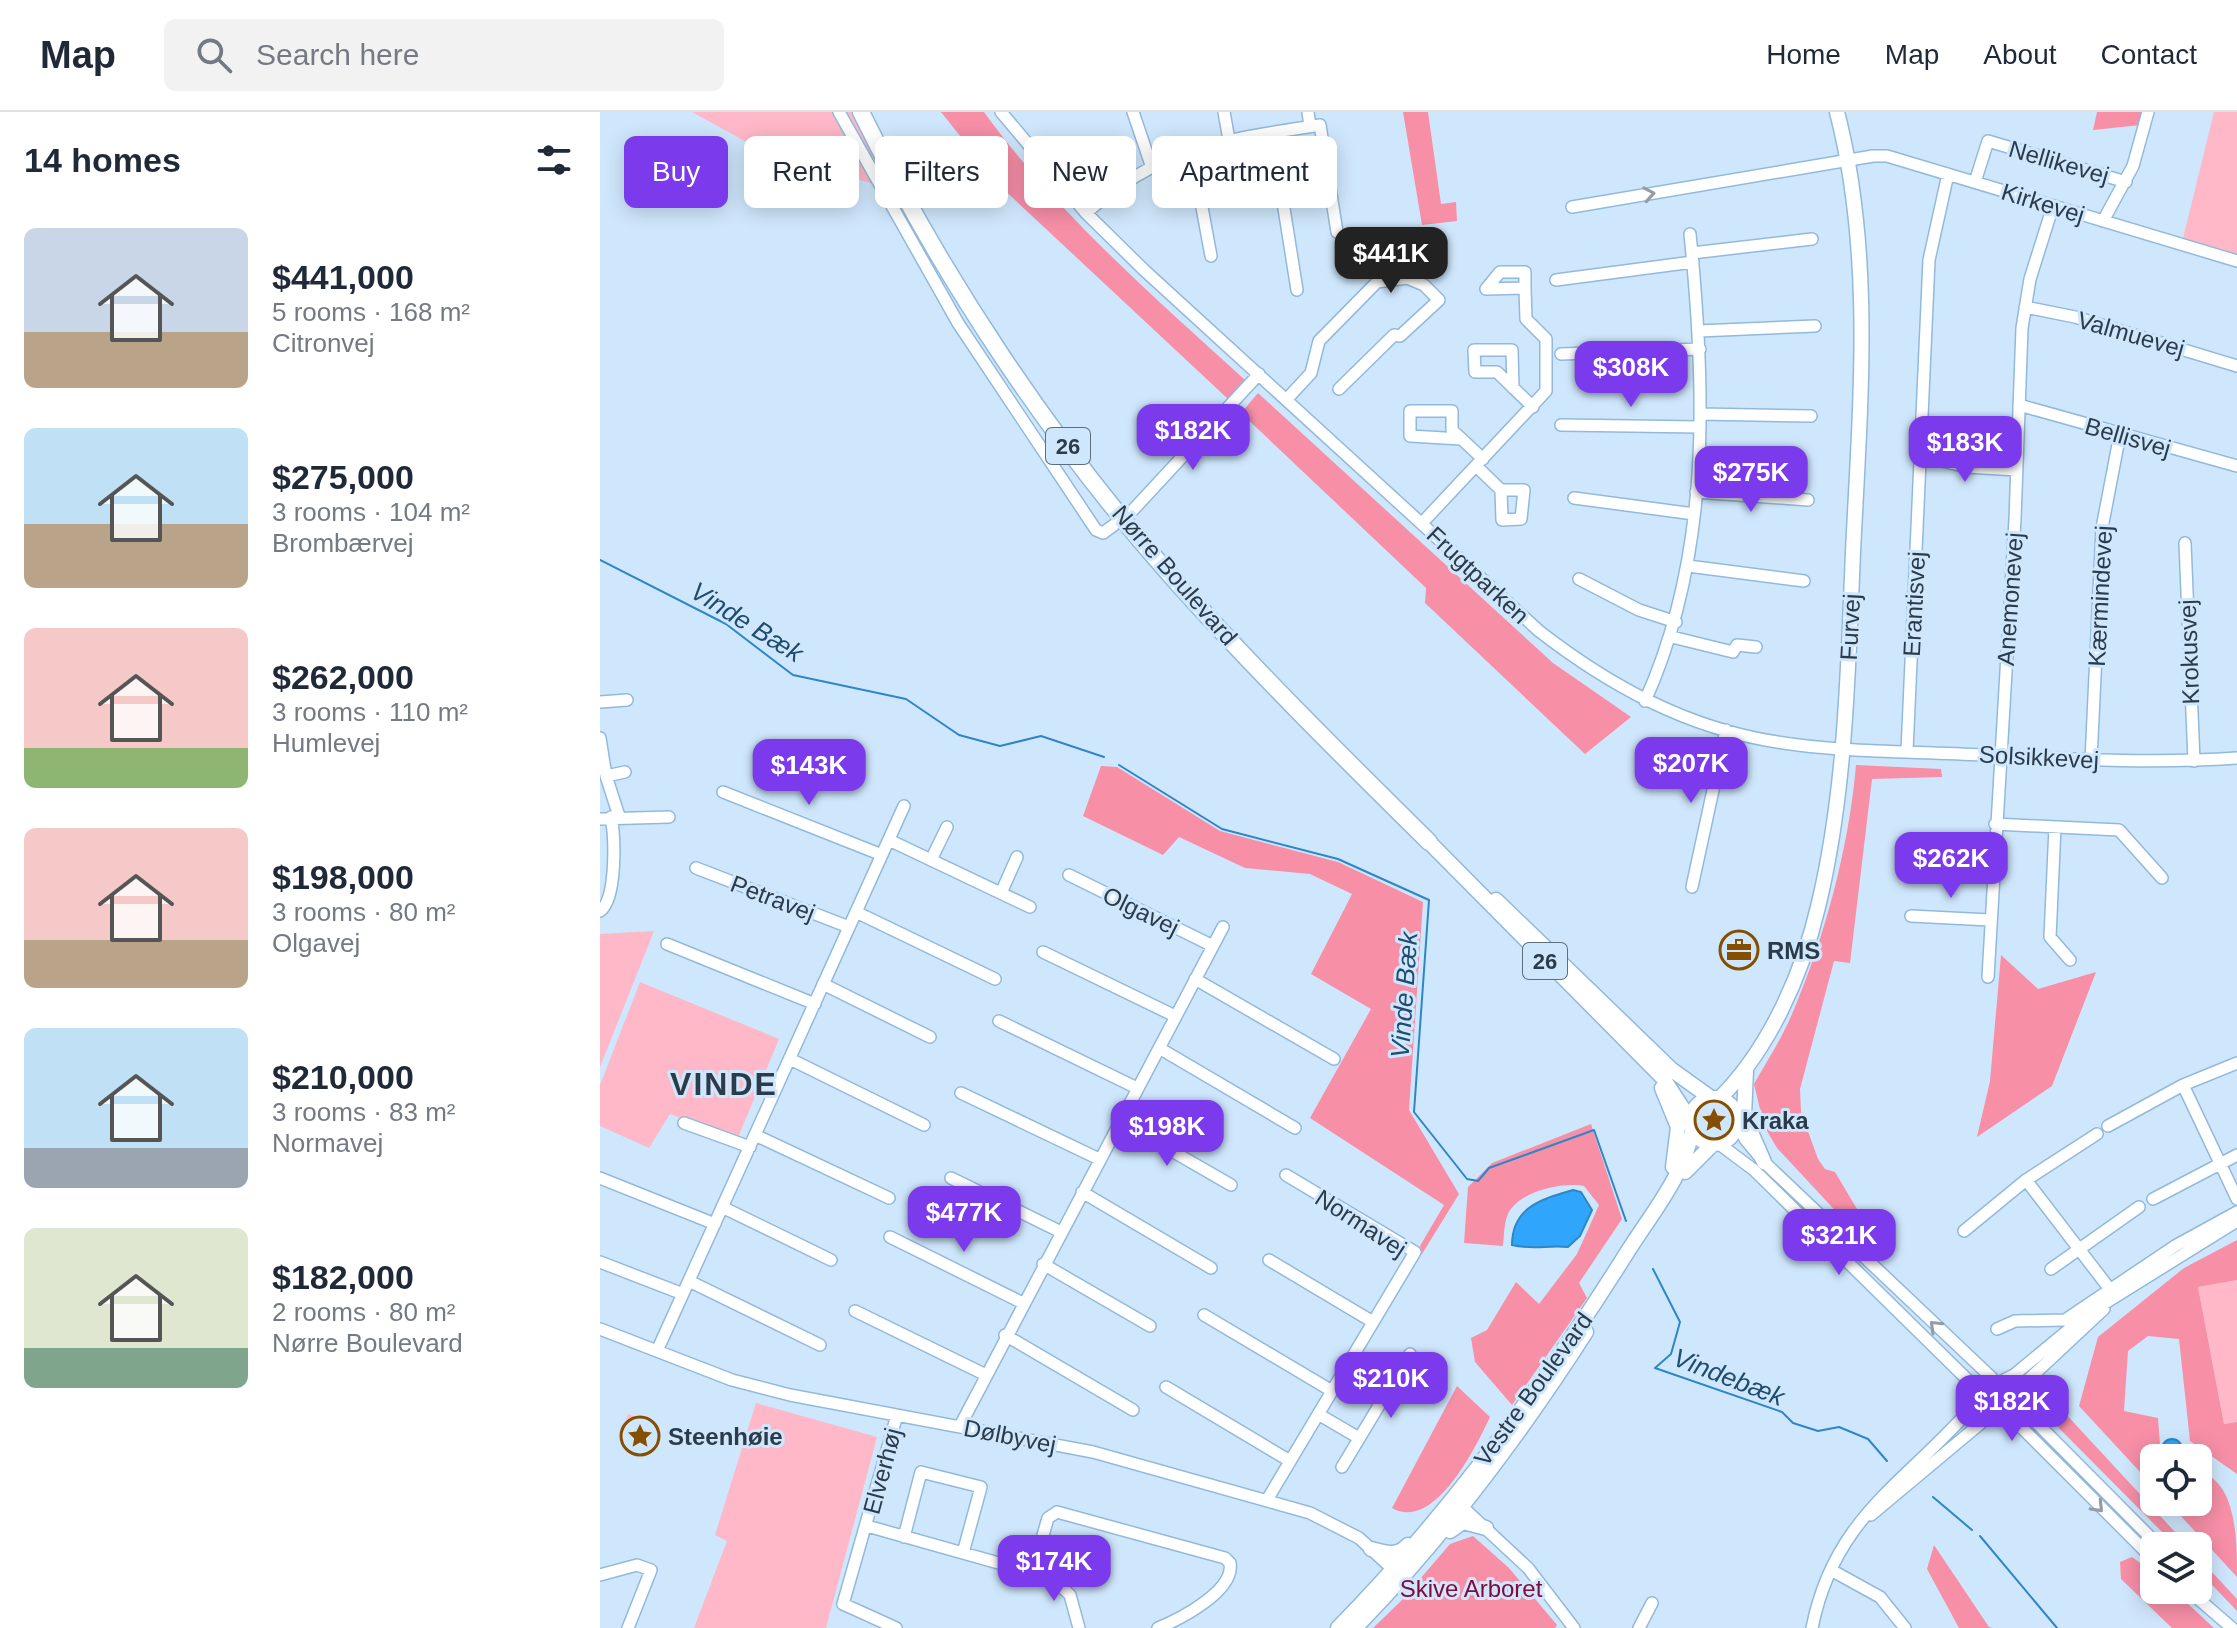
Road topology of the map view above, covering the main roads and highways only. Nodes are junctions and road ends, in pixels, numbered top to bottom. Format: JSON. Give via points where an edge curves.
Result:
{"nodes":[{"id":1,"x":861,"y":112,"type":"edge"},
{"id":2,"x":1837,"y":112,"type":"edge"},
{"id":3,"x":1429,"y":842,"type":"junction"},
{"id":4,"x":1596,"y":1012,"type":"junction"},
{"id":5,"x":1744,"y":1073,"type":"junction"},
{"id":6,"x":1716,"y":1098,"type":"junction"},
{"id":7,"x":1736,"y":1117,"type":"junction"},
{"id":8,"x":1692,"y":1124,"type":"junction"},
{"id":9,"x":1716,"y":1143,"type":"junction"},
{"id":10,"x":1764,"y":1162,"type":"road end"},
{"id":11,"x":1640,"y":1231,"type":"junction"},
{"id":12,"x":1470,"y":1477,"type":"junction"},
{"id":13,"x":1458,"y":1503,"type":"junction"},
{"id":14,"x":1486,"y":1528,"type":"road end"},
{"id":15,"x":1371,"y":1549,"type":"road end"},
{"id":16,"x":1403,"y":1572,"type":"junction"},
{"id":17,"x":1338,"y":1628,"type":"edge"},
{"id":18,"x":1355,"y":1628,"type":"edge"}],
"edges":[{"from":1,"to":3,"type":"highway","name":"Nørre Boulevard","number":"26","via":[[962,290],[1074,455],[1169,573]]},
{"from":2,"to":5,"type":"main road","name":"Furvej","via":[[1849,160],[1863,303],[1841,748],[1827,866],[1811,934],[1790,989]]},
{"from":3,"to":4,"type":"main road","name":"Nørre Boulevard","number":"26"},
{"from":3,"to":6,"type":"main road","name":"Nørre Boulevard","number":"26","via":[[1531,932],[1672,1070]]},
{"from":4,"to":8,"type":"main road","name":"Nørre Boulevard","number":"26","via":[[1672,1088]]},
{"from":4,"to":11,"type":"main road","number":"26","via":[[1659,1084],[1678,1127],[1674,1166]]},
{"from":5,"to":6,"type":"main road","name":"Furvej"},
{"from":5,"to":7,"type":"main road","name":"Furvej"},
{"from":5,"to":10,"type":"main road","via":[[1744,1116]]},
{"from":6,"to":7,"type":"main road","number":"26"},
{"from":6,"to":8,"type":"main road","number":"26","via":[[1695,1108]]},
{"from":7,"to":9,"type":"main road","number":"26","via":[[1730,1138]]},
{"from":8,"to":9,"type":"main road","number":"26","via":[[1700,1139]]},
{"from":8,"to":11,"type":"main road","name":"Vestre Boulevard","number":"26","via":[[1679,1175]]},
{"from":9,"to":13,"type":"main road","name":"Vestre Boulevard","number":"26","via":[[1688,1168],[1553,1384]]},
{"from":11,"to":12,"type":"main road","name":"Vestre Boulevard","number":"26","via":[[1589,1313]]},
{"from":12,"to":13,"type":"main road","name":"Vestre Boulevard","number":"26"},
{"from":12,"to":15,"type":"main road","via":[[1401,1552]]},
{"from":13,"to":16,"type":"main road","name":"Vestre Boulevard","number":"26"},
{"from":14,"to":16,"type":"main road","via":[[1456,1524]]},
{"from":16,"to":17,"type":"main road","name":"Vestre Boulevard","number":"26"},
{"from":16,"to":18,"type":"main road","name":"Vestre Boulevard","number":"26"}]}
